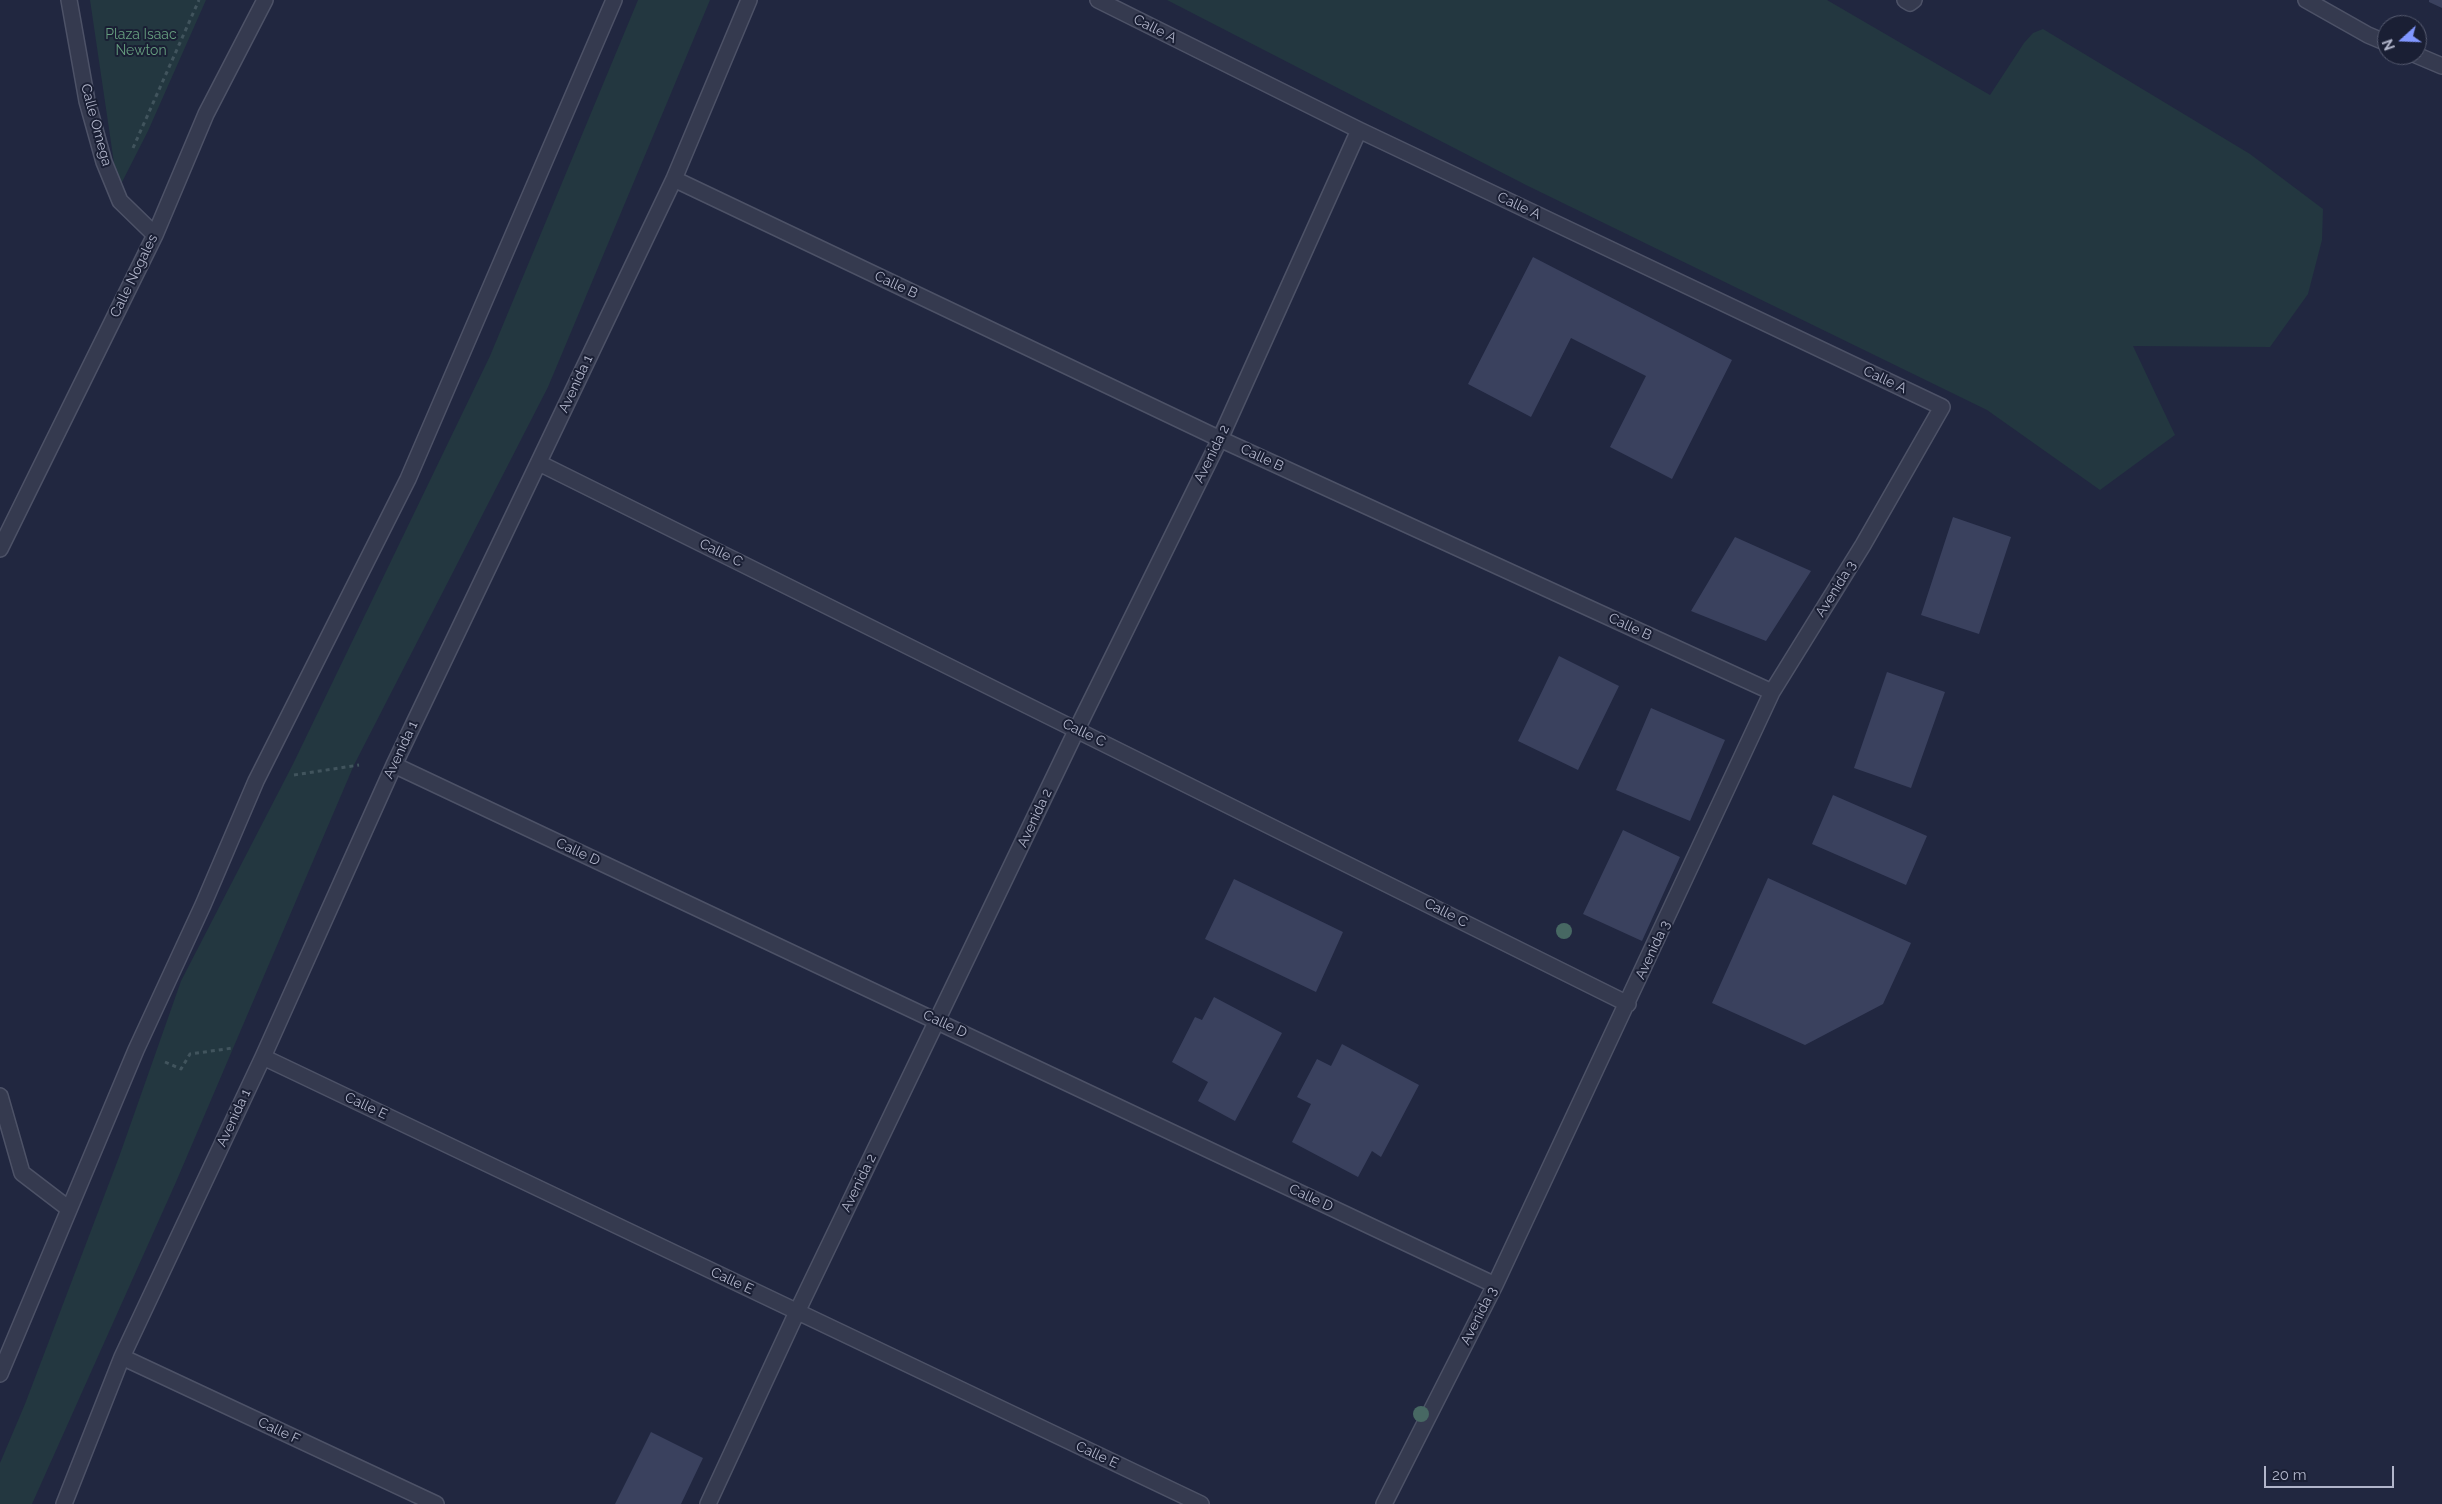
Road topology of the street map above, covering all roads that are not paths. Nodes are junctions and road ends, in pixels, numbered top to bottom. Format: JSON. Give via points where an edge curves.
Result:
{"nodes":[{"id":1,"x":69,"y":0,"type":"edge"},
{"id":2,"x":264,"y":0,"type":"edge"},
{"id":3,"x":614,"y":0,"type":"edge"},
{"id":4,"x":749,"y":0,"type":"edge"},
{"id":5,"x":1098,"y":0,"type":"edge"},
{"id":6,"x":1905,"y":0,"type":"edge"},
{"id":7,"x":1914,"y":0,"type":"edge"},
{"id":8,"x":2306,"y":0,"type":"edge"},
{"id":9,"x":2377,"y":39,"type":"edge"},
{"id":10,"x":2427,"y":60,"type":"edge"},
{"id":11,"x":2442,"y":66,"type":"edge"},
{"id":12,"x":1359,"y":130,"type":"junction"},
{"id":13,"x":674,"y":179,"type":"junction"},
{"id":14,"x":155,"y":235,"type":"junction"},
{"id":15,"x":1942,"y":407,"type":"joint"},
{"id":16,"x":1220,"y":439,"type":"junction"},
{"id":17,"x":539,"y":463,"type":"junction"},
{"id":18,"x":0,"y":549,"type":"edge"},
{"id":19,"x":1772,"y":692,"type":"junction"},
{"id":20,"x":1077,"y":729,"type":"junction"},
{"id":21,"x":394,"y":765,"type":"junction"},
{"id":22,"x":1628,"y":1004,"type":"junction"},
{"id":23,"x":938,"y":1021,"type":"junction"},
{"id":24,"x":263,"y":1057,"type":"junction"},
{"id":25,"x":0,"y":1096,"type":"edge"},
{"id":26,"x":69,"y":1209,"type":"junction"},
{"id":27,"x":1495,"y":1285,"type":"junction"},
{"id":28,"x":797,"y":1312,"type":"junction"},
{"id":29,"x":122,"y":1357,"type":"junction"},
{"id":30,"x":0,"y":1374,"type":"edge"},
{"id":31,"x":64,"y":1504,"type":"edge"},
{"id":32,"x":436,"y":1504,"type":"edge"},
{"id":33,"x":708,"y":1504,"type":"edge"},
{"id":34,"x":1201,"y":1504,"type":"edge"},
{"id":35,"x":1384,"y":1504,"type":"edge"}],
"edges":[{"from":1,"to":14,"type":"street","name":"Calle Omega","via":[[87,101],[104,162],[120,200]]},
{"from":2,"to":14,"type":"street","name":"Calle Nogales","via":[[206,114]]},
{"from":3,"to":26,"type":"street","via":[[408,480],[256,781]]},
{"from":4,"to":13,"type":"street","name":"Avenida 1"},
{"from":5,"to":12,"type":"street","name":"Calle A"},
{"from":6,"to":7,"type":"street","via":[[1910,3]]},
{"from":8,"to":9,"type":"street"},
{"from":10,"to":11,"type":"street"},
{"from":12,"to":15,"type":"street","name":"Calle A"},
{"from":12,"to":16,"type":"street","name":"Avenida 2"},
{"from":13,"to":16,"type":"street","name":"Calle B"},
{"from":13,"to":17,"type":"street","name":"Avenida 1"},
{"from":14,"to":18,"type":"street","name":"Calle Nogales"},
{"from":15,"to":19,"type":"street","name":"Avenida 3","via":[[1863,545]]},
{"from":16,"to":19,"type":"street","name":"Calle B"},
{"from":16,"to":20,"type":"street","name":"Avenida 2"},
{"from":17,"to":20,"type":"street","name":"Calle C"},
{"from":17,"to":21,"type":"street","name":"Avenida 1"},
{"from":19,"to":22,"type":"street","name":"Avenida 3"},
{"from":20,"to":22,"type":"street","name":"Calle C"},
{"from":20,"to":23,"type":"street","name":"Avenida 2"},
{"from":21,"to":23,"type":"street","name":"Calle D"},
{"from":21,"to":24,"type":"street","name":"Avenida 1"},
{"from":22,"to":27,"type":"street","name":"Avenida 3"},
{"from":23,"to":27,"type":"street","name":"Calle D"},
{"from":23,"to":28,"type":"street","name":"Avenida 2"},
{"from":24,"to":28,"type":"street","name":"Calle E"},
{"from":24,"to":29,"type":"street","name":"Avenida 1"},
{"from":25,"to":26,"type":"street","via":[[22,1174]]},
{"from":26,"to":30,"type":"street"},
{"from":27,"to":35,"type":"street","name":"Avenida 3"},
{"from":28,"to":33,"type":"street","name":"Avenida 2"},
{"from":28,"to":34,"type":"street","name":"Calle E"},
{"from":29,"to":31,"type":"street","name":"Avenida 1"},
{"from":29,"to":32,"type":"street","name":"Calle F"}]}
